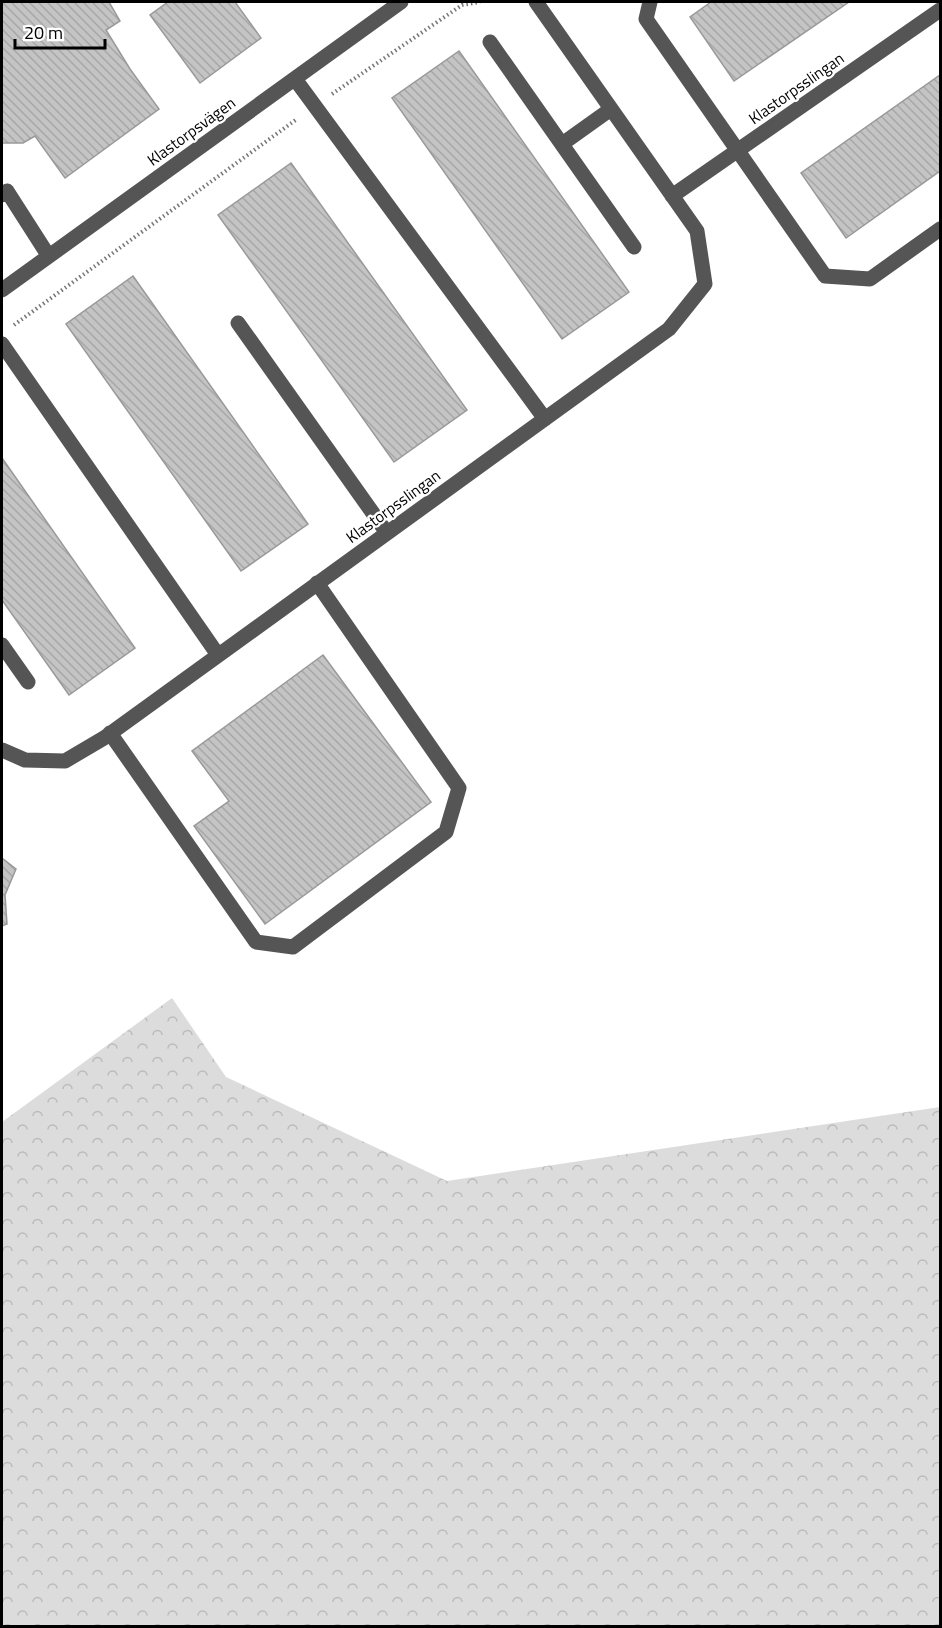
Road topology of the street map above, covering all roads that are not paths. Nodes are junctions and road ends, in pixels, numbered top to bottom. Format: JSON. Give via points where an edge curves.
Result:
{"nodes":[{"id":1,"x":401,"y":2,"type":"edge"},
{"id":2,"x":536,"y":2,"type":"edge"},
{"id":3,"x":650,"y":2,"type":"edge"},
{"id":4,"x":940,"y":10,"type":"edge"},
{"id":5,"x":490,"y":42,"type":"dead end"},
{"id":6,"x":295,"y":79,"type":"junction"},
{"id":7,"x":611,"y":109,"type":"junction"},
{"id":8,"x":562,"y":144,"type":"junction"},
{"id":9,"x":738,"y":150,"type":"junction"},
{"id":10,"x":2,"y":195,"type":"edge"},
{"id":11,"x":672,"y":196,"type":"junction"},
{"id":12,"x":940,"y":229,"type":"edge"},
{"id":13,"x":634,"y":247,"type":"dead end"},
{"id":14,"x":48,"y":255,"type":"junction"},
{"id":15,"x":2,"y":290,"type":"edge"},
{"id":16,"x":238,"y":323,"type":"dead end"},
{"id":17,"x":2,"y":344,"type":"edge"},
{"id":18,"x":545,"y":418,"type":"junction"},
{"id":19,"x":387,"y":533,"type":"junction"},
{"id":20,"x":317,"y":583,"type":"junction"},
{"id":21,"x":2,"y":645,"type":"edge"},
{"id":22,"x":218,"y":655,"type":"junction"},
{"id":23,"x":28,"y":682,"type":"dead end"},
{"id":24,"x":110,"y":733,"type":"junction"},
{"id":25,"x":2,"y":750,"type":"edge"}],
"edges":[{"from":1,"to":6,"type":"street","name":"Klastorpsvägen"},
{"from":2,"to":7,"type":"street","name":"Klastorpsslingan"},
{"from":3,"to":9,"type":"street","via":[[646,19]]},
{"from":4,"to":9,"type":"street","name":"Klastorpsslingan"},
{"from":5,"to":8,"type":"street"},
{"from":6,"to":14,"type":"street","name":"Klastorpsvägen"},
{"from":6,"to":18,"type":"street"},
{"from":7,"to":8,"type":"street"},
{"from":7,"to":11,"type":"street","name":"Klastorpsslingan"},
{"from":8,"to":13,"type":"street"},
{"from":9,"to":11,"type":"street","name":"Klastorpsslingan"},
{"from":9,"to":12,"type":"street","via":[[825,276],[870,279]]},
{"from":10,"to":14,"type":"street","via":[[7,191]]},
{"from":11,"to":18,"type":"street","name":"Klastorpsslingan","via":[[696,231],[705,284],[669,329]]},
{"from":14,"to":15,"type":"street","name":"Klastorpsvägen"},
{"from":16,"to":19,"type":"street"},
{"from":17,"to":22,"type":"street"},
{"from":18,"to":19,"type":"street","name":"Klastorpsslingan"},
{"from":19,"to":20,"type":"street","name":"Klastorpsslingan"},
{"from":20,"to":22,"type":"street","name":"Klastorpsslingan"},
{"from":20,"to":24,"type":"street","via":[[459,788],[446,832],[293,947],[256,942]]},
{"from":21,"to":23,"type":"street"},
{"from":22,"to":24,"type":"street","name":"Klastorpsslingan"},
{"from":24,"to":25,"type":"street","name":"Klastorpsslingan","via":[[65,761],[25,760]]}]}
